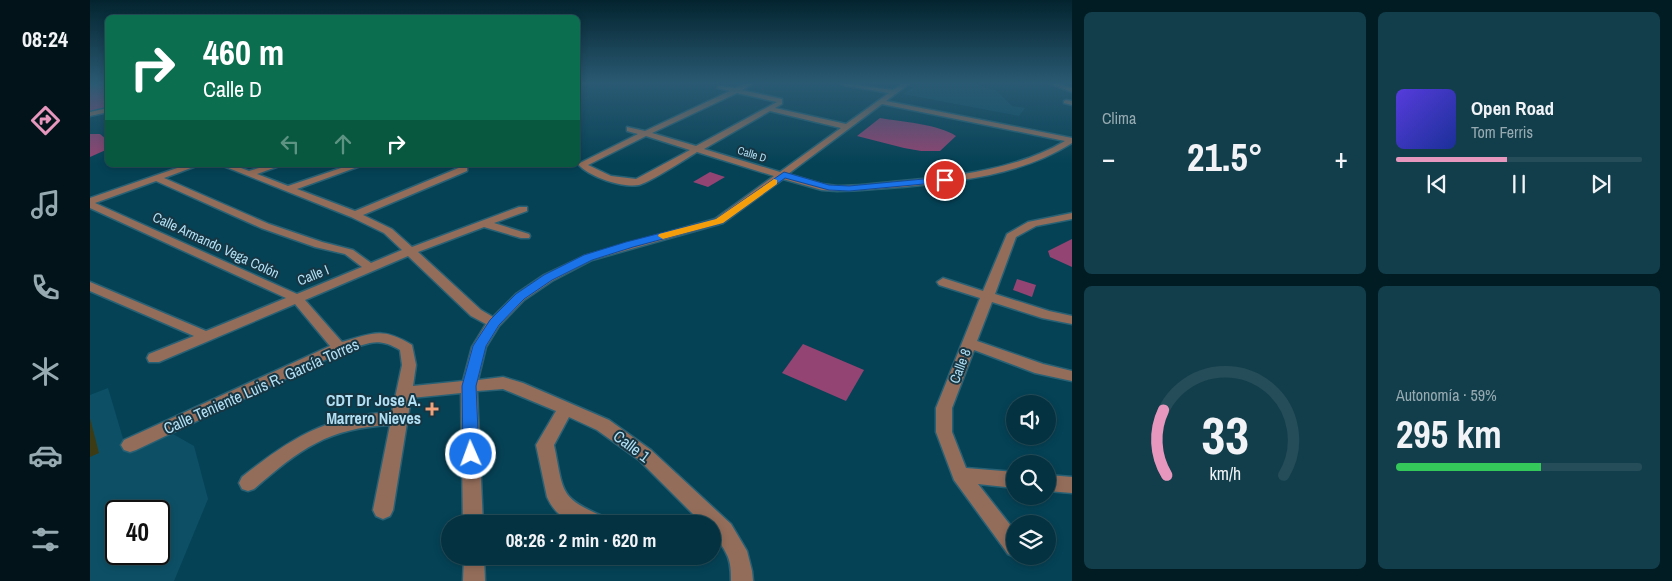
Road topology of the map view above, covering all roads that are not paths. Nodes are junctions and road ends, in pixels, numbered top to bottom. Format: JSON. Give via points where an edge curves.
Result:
{"nodes":[{"id":1,"x":695,"y":110,"type":"edge"},
{"id":2,"x":767,"y":110,"type":"edge"},
{"id":3,"x":774,"y":110,"type":"edge"},
{"id":4,"x":869,"y":110,"type":"edge"},
{"id":5,"x":921,"y":110,"type":"edge"},
{"id":6,"x":105,"y":111,"type":"edge"},
{"id":7,"x":91,"y":114,"type":"edge"},
{"id":8,"x":105,"y":118,"type":"edge"},
{"id":9,"x":847,"y":127,"type":"junction"},
{"id":10,"x":630,"y":129,"type":"dead end"},
{"id":11,"x":646,"y":134,"type":"junction"},
{"id":12,"x":1072,"y":140,"type":"edge"},
{"id":13,"x":699,"y":149,"type":"junction"},
{"id":14,"x":189,"y":167,"type":"edge"},
{"id":15,"x":230,"y":167,"type":"edge"},
{"id":16,"x":272,"y":167,"type":"edge"},
{"id":17,"x":353,"y":167,"type":"edge"},
{"id":18,"x":464,"y":170,"type":"dead end"},
{"id":19,"x":249,"y":174,"type":"junction"},
{"id":20,"x":784,"y":175,"type":"junction"},
{"id":21,"x":156,"y":178,"type":"junction"},
{"id":22,"x":289,"y":190,"type":"junction"},
{"id":23,"x":90,"y":202,"type":"edge"},
{"id":24,"x":523,"y":209,"type":"dead end"},
{"id":25,"x":355,"y":215,"type":"junction"},
{"id":26,"x":1072,"y":216,"type":"edge"},
{"id":27,"x":485,"y":224,"type":"junction"},
{"id":28,"x":526,"y":236,"type":"dead end"},
{"id":29,"x":411,"y":251,"type":"junction"},
{"id":30,"x":370,"y":268,"type":"junction"},
{"id":31,"x":943,"y":282,"type":"dead end"},
{"id":32,"x":90,"y":286,"type":"edge"},
{"id":33,"x":987,"y":296,"type":"junction"},
{"id":34,"x":296,"y":298,"type":"junction"},
{"id":35,"x":1072,"y":320,"type":"edge"},
{"id":36,"x":494,"y":323,"type":"junction"},
{"id":37,"x":206,"y":336,"type":"junction"},
{"id":38,"x":969,"y":343,"type":"junction"},
{"id":39,"x":339,"y":348,"type":"junction"},
{"id":40,"x":154,"y":358,"type":"dead end"},
{"id":41,"x":1072,"y":376,"type":"edge"},
{"id":42,"x":469,"y":386,"type":"junction"},
{"id":43,"x":404,"y":393,"type":"junction"},
{"id":44,"x":566,"y":407,"type":"junction"},
{"id":45,"x":399,"y":418,"type":"junction"},
{"id":46,"x":130,"y":445,"type":"dead end"},
{"id":47,"x":960,"y":475,"type":"junction"},
{"id":48,"x":1006,"y":479,"type":"edge"},
{"id":49,"x":248,"y":483,"type":"dead end"},
{"id":50,"x":1056,"y":484,"type":"edge"},
{"id":51,"x":1072,"y":485,"type":"edge"},
{"id":52,"x":383,"y":510,"type":"dead end"},
{"id":53,"x":473,"y":515,"type":"edge"},
{"id":54,"x":577,"y":515,"type":"edge"},
{"id":55,"x":1006,"y":535,"type":"edge"},
{"id":56,"x":474,"y":565,"type":"edge"},
{"id":57,"x":474,"y":581,"type":"edge"},
{"id":58,"x":742,"y":581,"type":"edge"}],
"edges":[{"from":1,"to":11,"type":"street"},
{"from":2,"to":13,"type":"street"},
{"from":3,"to":9,"type":"street"},
{"from":4,"to":9,"type":"street"},
{"from":5,"to":12,"type":"street"},
{"from":6,"to":7,"type":"street"},
{"from":7,"to":8,"type":"street"},
{"from":9,"to":20,"type":"street"},
{"from":10,"to":11,"type":"street","name":"Calle D"},
{"from":11,"to":13,"type":"street","name":"Calle D"},
{"from":11,"to":13,"type":"street","via":[[582,164],[586,169],[631,183]]},
{"from":12,"to":20,"type":"street","name":"Calle D","via":[[1055,152],[1038,158],[945,180],[839,188]]},
{"from":13,"to":20,"type":"street","name":"Calle D"},
{"from":14,"to":21,"type":"street"},
{"from":15,"to":19,"type":"street"},
{"from":16,"to":19,"type":"street"},
{"from":17,"to":22,"type":"street"},
{"from":18,"to":25,"type":"street"},
{"from":19,"to":22,"type":"street"},
{"from":20,"to":36,"type":"street","via":[[720,221],[588,258],[548,278],[520,297]]},
{"from":21,"to":23,"type":"street"},
{"from":21,"to":30,"type":"street","via":[[265,226],[349,252]]},
{"from":22,"to":25,"type":"street"},
{"from":23,"to":34,"type":"street","name":"Calle Armando Vega Colón"},
{"from":24,"to":27,"type":"street","name":"Calle I"},
{"from":25,"to":29,"type":"street","via":[[388,231]]},
{"from":26,"to":33,"type":"street","name":"Calle 8","via":[[1019,228],[1011,236]]},
{"from":27,"to":28,"type":"street"},
{"from":27,"to":29,"type":"street","name":"Calle I"},
{"from":29,"to":30,"type":"street","name":"Calle I"},
{"from":29,"to":36,"type":"street","via":[[476,313]]},
{"from":30,"to":34,"type":"street","name":"Calle I"},
{"from":31,"to":33,"type":"street"},
{"from":32,"to":37,"type":"street"},
{"from":33,"to":35,"type":"street"},
{"from":33,"to":38,"type":"street","name":"Calle 8"},
{"from":34,"to":37,"type":"street","name":"Calle I"},
{"from":34,"to":39,"type":"street","name":"Calle Armando Vega Colón"},
{"from":36,"to":42,"type":"street","via":[[479,346]]},
{"from":37,"to":40,"type":"street","name":"Calle I"},
{"from":38,"to":41,"type":"street"},
{"from":38,"to":47,"type":"street","name":"Calle 8","via":[[944,408],[944,432]]},
{"from":39,"to":43,"type":"street","name":"Calle Teniente Luis R. García Torres","via":[[377,337],[400,342],[407,348],[409,357]]},
{"from":39,"to":46,"type":"street","name":"Calle Teniente Luis R. García Torres"},
{"from":42,"to":43,"type":"street","name":"Calle 1"},
{"from":42,"to":44,"type":"street","name":"Calle 1","via":[[503,383]]},
{"from":42,"to":53,"type":"street"},
{"from":43,"to":45,"type":"street","name":"Calle Teniente Luis R. García Torres"},
{"from":44,"to":54,"type":"street","via":[[545,445],[556,497]]},
{"from":44,"to":58,"type":"street","name":"Calle 1","via":[[603,425],[646,454],[708,514],[736,551]]},
{"from":45,"to":49,"type":"street","via":[[365,420],[333,427],[280,456]]},
{"from":45,"to":52,"type":"street","name":"Calle Teniente Luis R. García Torres"},
{"from":47,"to":48,"type":"street"},
{"from":47,"to":55,"type":"street","name":"Calle 8"},
{"from":50,"to":51,"type":"street"},
{"from":56,"to":57,"type":"street"}]}
